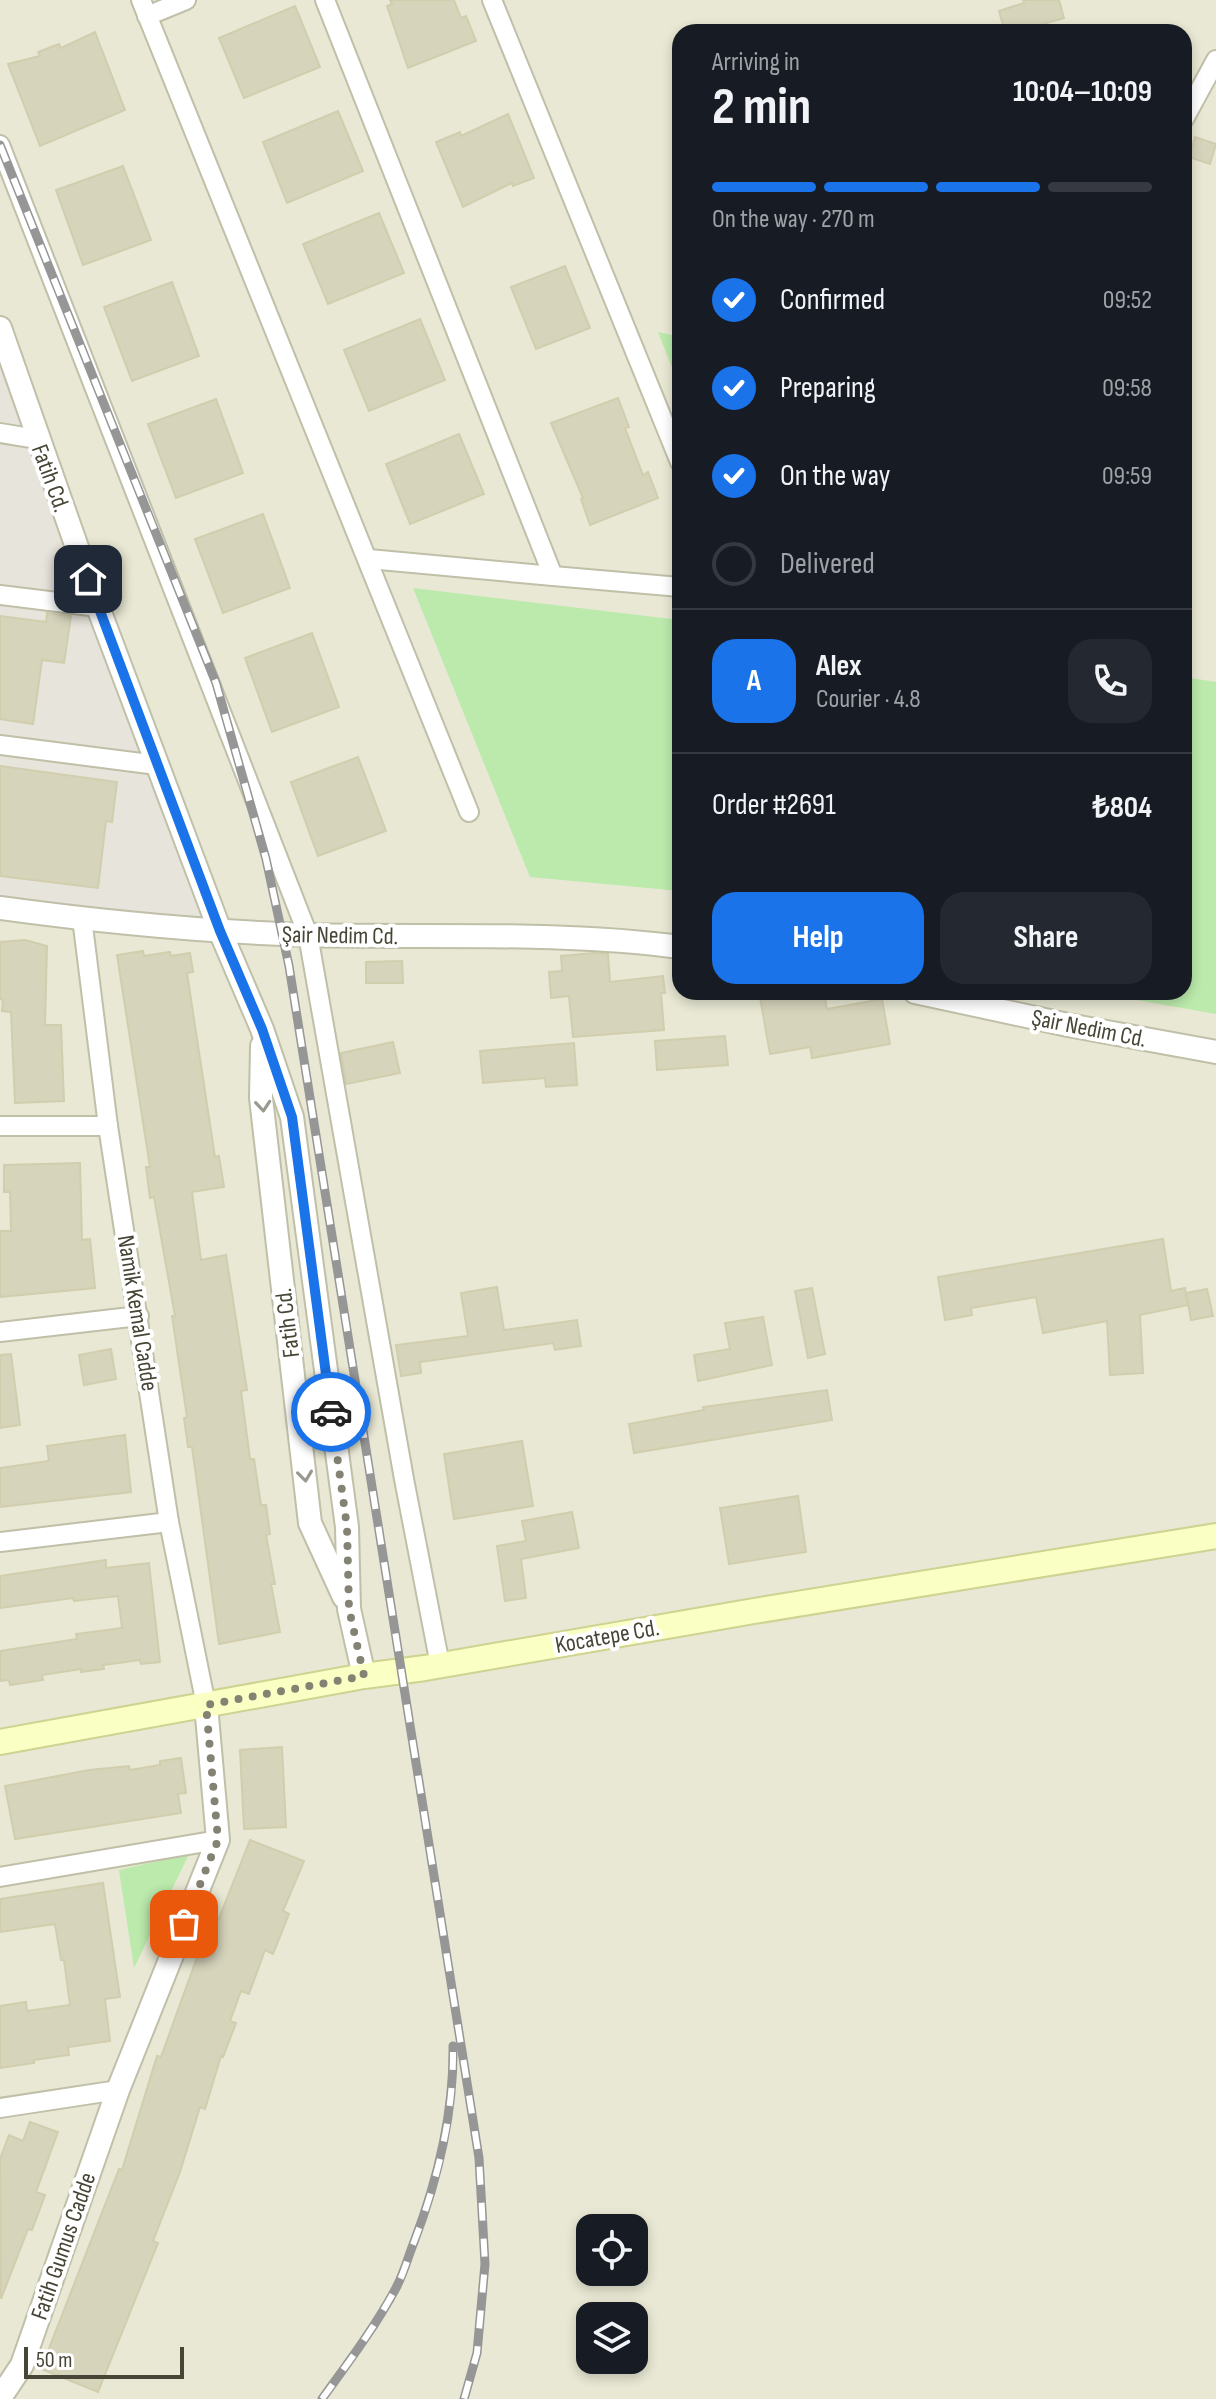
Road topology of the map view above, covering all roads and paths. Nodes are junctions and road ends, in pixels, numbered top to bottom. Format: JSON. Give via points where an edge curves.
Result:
{"nodes":[{"id":1,"x":186,"y":0,"type":"edge"},
{"id":2,"x":325,"y":0,"type":"edge"},
{"id":3,"x":492,"y":0,"type":"edge"},
{"id":4,"x":144,"y":8,"type":"edge"},
{"id":5,"x":1216,"y":60,"type":"edge"},
{"id":6,"x":1192,"y":104,"type":"edge"},
{"id":7,"x":0,"y":145,"type":"edge"},
{"id":8,"x":0,"y":328,"type":"edge"},
{"id":9,"x":0,"y":433,"type":"edge"},
{"id":10,"x":37,"y":439,"type":"junction"},
{"id":11,"x":672,"y":442,"type":"edge"},
{"id":12,"x":369,"y":559,"type":"junction"},
{"id":13,"x":553,"y":576,"type":"junction"},
{"id":14,"x":672,"y":586,"type":"edge"},
{"id":15,"x":0,"y":595,"type":"edge"},
{"id":16,"x":98,"y":607,"type":"junction"},
{"id":17,"x":0,"y":745,"type":"edge"},
{"id":18,"x":157,"y":765,"type":"junction"},
{"id":19,"x":469,"y":812,"type":"dead end"},
{"id":20,"x":0,"y":908,"type":"edge"},
{"id":21,"x":82,"y":918,"type":"junction"},
{"id":22,"x":220,"y":931,"type":"junction"},
{"id":23,"x":308,"y":935,"type":"junction"},
{"id":24,"x":672,"y":946,"type":"edge"},
{"id":25,"x":952,"y":1000,"type":"edge"},
{"id":26,"x":262,"y":1029,"type":"junction"},
{"id":27,"x":1216,"y":1052,"type":"edge"},
{"id":28,"x":0,"y":1126,"type":"edge"},
{"id":29,"x":108,"y":1126,"type":"junction"},
{"id":30,"x":139,"y":1316,"type":"junction"},
{"id":31,"x":0,"y":1332,"type":"edge"},
{"id":32,"x":169,"y":1522,"type":"junction"},
{"id":33,"x":1216,"y":1536,"type":"edge"},
{"id":34,"x":0,"y":1542,"type":"edge"},
{"id":35,"x":349,"y":1609,"type":"junction"},
{"id":36,"x":440,"y":1665,"type":"junction"},
{"id":37,"x":364,"y":1676,"type":"junction"},
{"id":38,"x":206,"y":1705,"type":"junction"},
{"id":39,"x":0,"y":1742,"type":"edge"},
{"id":40,"x":218,"y":1840,"type":"junction"},
{"id":41,"x":0,"y":1877,"type":"edge"},
{"id":42,"x":118,"y":2090,"type":"junction"},
{"id":43,"x":0,"y":2108,"type":"edge"},
{"id":44,"x":0,"y":2398,"type":"edge"}],
"edges":[{"from":1,"to":4,"type":"street"},
{"from":2,"to":13,"type":"street"},
{"from":3,"to":11,"type":"street"},
{"from":4,"to":12,"type":"street"},
{"from":5,"to":6,"type":"street"},
{"from":7,"to":23,"type":"street"},
{"from":8,"to":10,"type":"street","name":"Fatih Cd."},
{"from":9,"to":10,"type":"street"},
{"from":10,"to":16,"type":"street","name":"Fatih Cd."},
{"from":12,"to":13,"type":"street"},
{"from":12,"to":19,"type":"street"},
{"from":13,"to":14,"type":"street"},
{"from":15,"to":16,"type":"street"},
{"from":16,"to":18,"type":"street","name":"Fatih Cd."},
{"from":17,"to":18,"type":"street"},
{"from":18,"to":22,"type":"street","name":"Fatih Cd."},
{"from":20,"to":21,"type":"street","name":"Şair Nedim Cd."},
{"from":21,"to":22,"type":"street","name":"Şair Nedim Cd."},
{"from":21,"to":29,"type":"street","name":"Namik Kemal Cadde"},
{"from":22,"to":23,"type":"street","name":"Şair Nedim Cd."},
{"from":22,"to":26,"type":"street","name":"Fatih Cd."},
{"from":23,"to":24,"type":"street","name":"Şair Nedim Cd.","via":[[550,938]]},
{"from":23,"to":36,"type":"street"},
{"from":25,"to":27,"type":"street","name":"Şair Nedim Cd."},
{"from":26,"to":35,"type":"street","name":"Fatih Cd.","via":[[292,1117],[347,1527]]},
{"from":26,"to":35,"type":"street","name":"Fatih Cd.","one_way":true,"via":[[261,1098],[310,1523]]},
{"from":28,"to":29,"type":"street"},
{"from":29,"to":30,"type":"street","name":"Namik Kemal Cadde"},
{"from":30,"to":31,"type":"street"},
{"from":30,"to":32,"type":"street","name":"Namik Kemal Cadde"},
{"from":32,"to":34,"type":"street"},
{"from":32,"to":38,"type":"street","name":"Namik Kemal Cadde"},
{"from":33,"to":36,"type":"main road","name":"Kocatepe Cd."},
{"from":35,"to":37,"type":"street","name":"Fatih Cd."},
{"from":36,"to":37,"type":"main road","name":"Kocatepe Cd."},
{"from":37,"to":38,"type":"main road","name":"Kocatepe Cd."},
{"from":38,"to":39,"type":"main road","name":"Kocatepe Cd."},
{"from":38,"to":40,"type":"street"},
{"from":40,"to":41,"type":"street"},
{"from":40,"to":42,"type":"street","name":"Fatih Gumus Cadde"},
{"from":42,"to":43,"type":"street"},
{"from":42,"to":44,"type":"street","name":"Fatih Gumus Cadde","via":[[22,2365]]}]}
